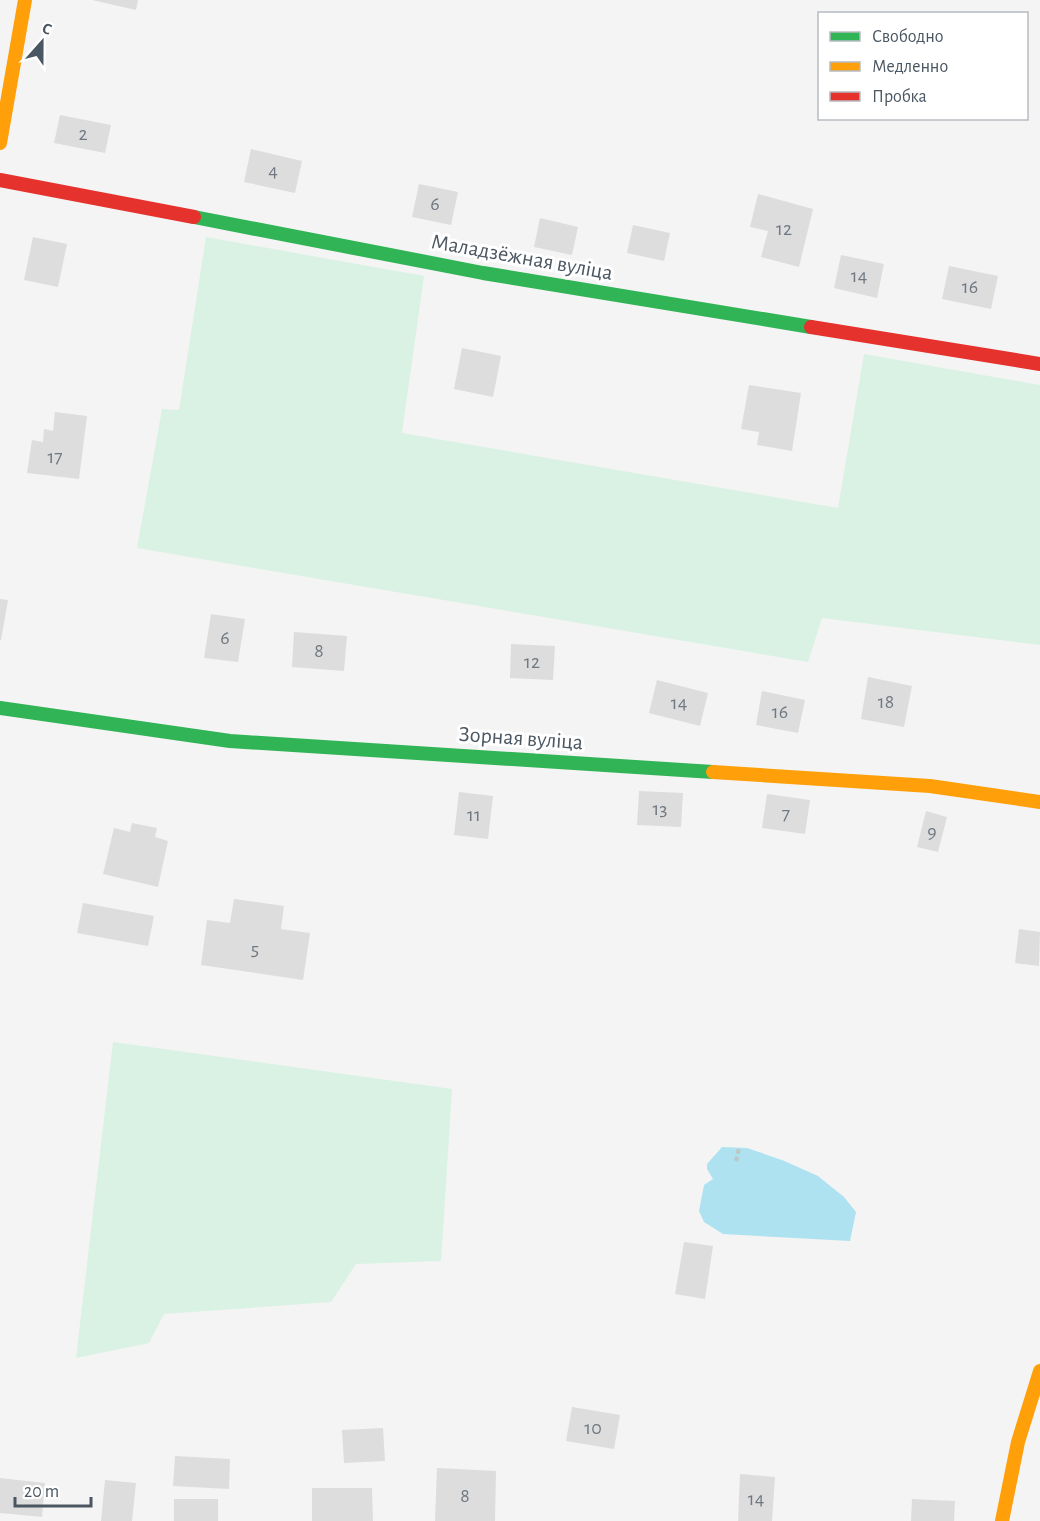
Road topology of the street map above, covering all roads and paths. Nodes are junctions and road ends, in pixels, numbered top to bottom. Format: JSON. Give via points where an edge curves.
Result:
{"nodes":[{"id":1,"x":25,"y":0,"type":"edge"},
{"id":2,"x":0,"y":143,"type":"edge"},
{"id":3,"x":0,"y":180,"type":"edge"},
{"id":4,"x":1040,"y":364,"type":"edge"},
{"id":5,"x":0,"y":708,"type":"edge"},
{"id":6,"x":1040,"y":802,"type":"edge"},
{"id":7,"x":739,"y":1148,"type":"dead end"},
{"id":8,"x":736,"y":1161,"type":"dead end"},
{"id":9,"x":1040,"y":1371,"type":"edge"},
{"id":10,"x":1002,"y":1521,"type":"edge"}],
"edges":[{"from":1,"to":2,"type":"street"},
{"from":3,"to":4,"type":"street","name":"Маладзёжная вуліца","via":[[483,273]]},
{"from":5,"to":6,"type":"street","name":"Зорная вуліца","via":[[230,741],[930,786]]},
{"from":7,"to":8,"type":"path"},
{"from":9,"to":10,"type":"street","via":[[1018,1442]]}]}
